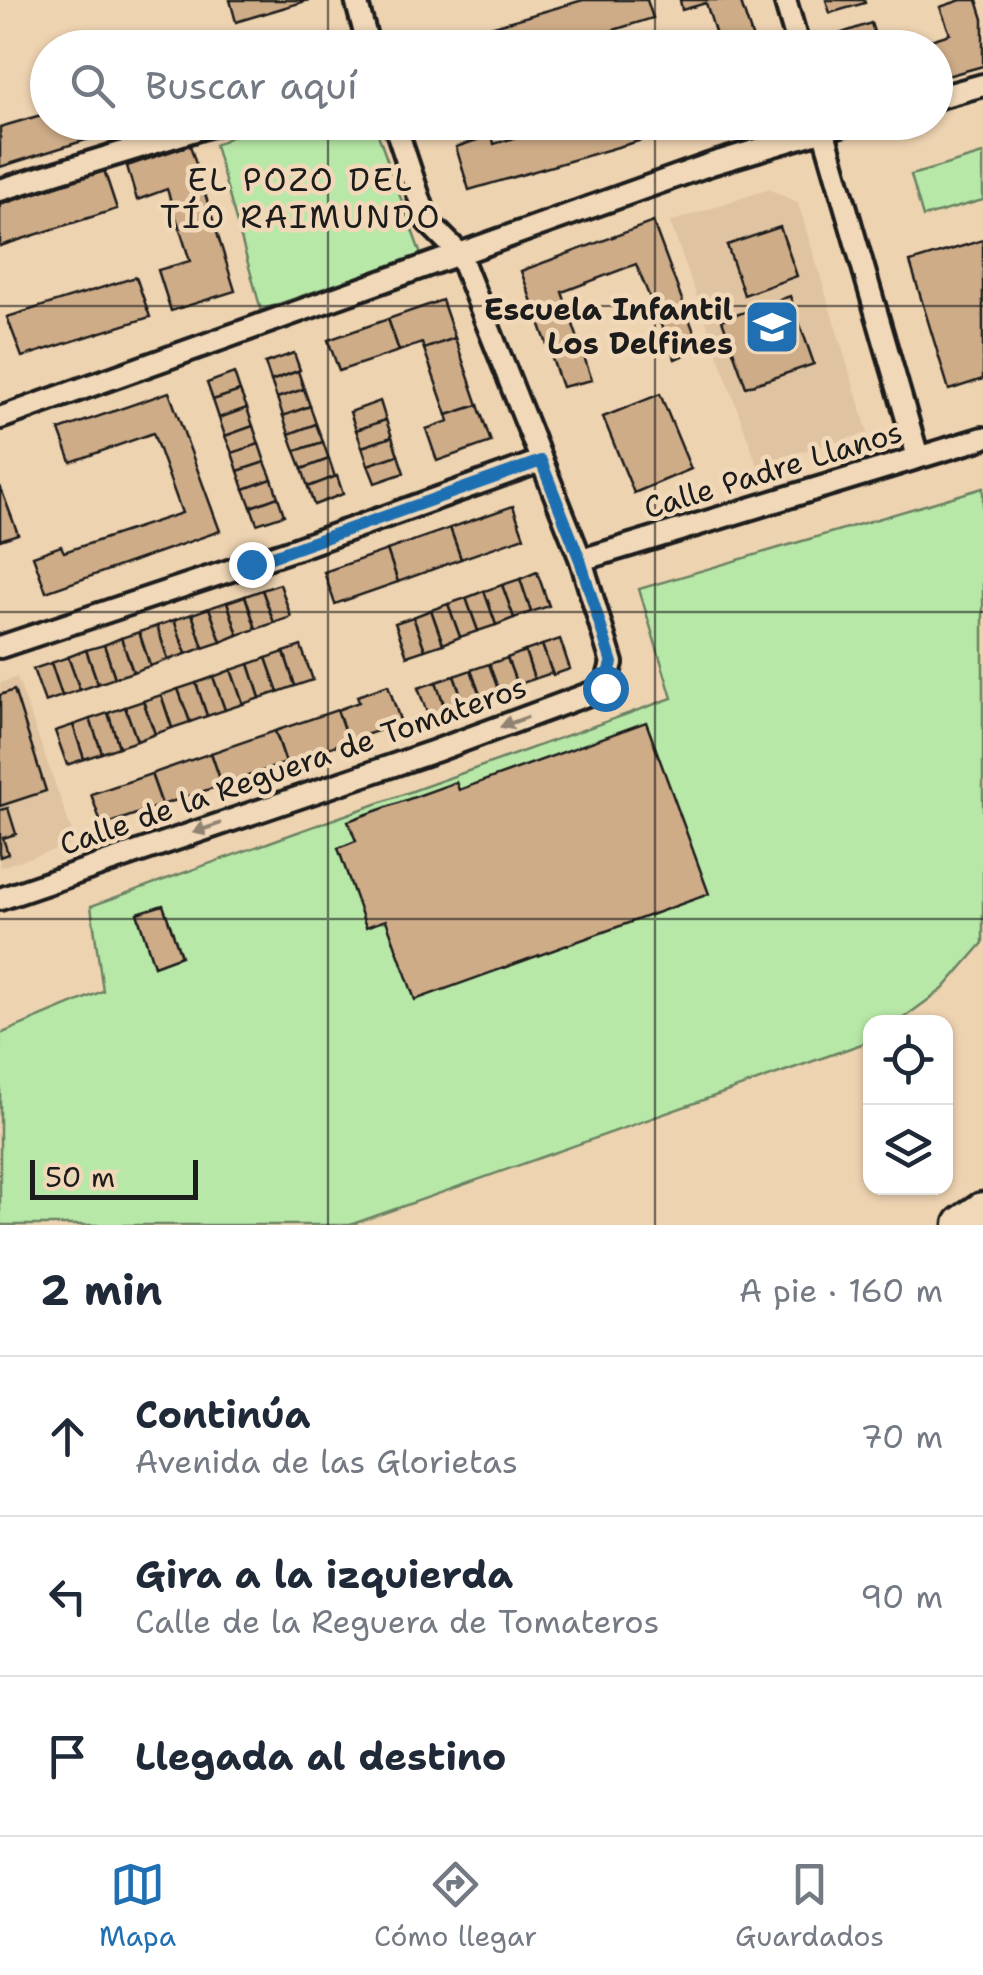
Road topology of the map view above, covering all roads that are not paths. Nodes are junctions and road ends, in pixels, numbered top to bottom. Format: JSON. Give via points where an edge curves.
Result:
{"nodes":[{"id":1,"x":356,"y":0,"type":"edge"},
{"id":2,"x":785,"y":0,"type":"edge"},
{"id":3,"x":364,"y":30,"type":"edge"},
{"id":4,"x":794,"y":30,"type":"edge"},
{"id":5,"x":983,"y":85,"type":"edge"},
{"id":6,"x":953,"y":93,"type":"edge"},
{"id":7,"x":163,"y":140,"type":"edge"},
{"id":8,"x":400,"y":140,"type":"edge"},
{"id":9,"x":781,"y":140,"type":"edge"},
{"id":10,"x":826,"y":140,"type":"edge"},
{"id":11,"x":0,"y":190,"type":"edge"},
{"id":12,"x":460,"y":252,"type":"junction"},
{"id":13,"x":0,"y":418,"type":"edge"},
{"id":14,"x":983,"y":438,"type":"edge"},
{"id":15,"x":918,"y":457,"type":"junction"},
{"id":16,"x":541,"y":461,"type":"junction"},
{"id":17,"x":580,"y":560,"type":"junction"},
{"id":18,"x":0,"y":647,"type":"edge"},
{"id":19,"x":0,"y":899,"type":"edge"},
{"id":20,"x":983,"y":1212,"type":"edge"},
{"id":21,"x":964,"y":1225,"type":"edge"}],
"edges":[{"from":1,"to":3,"type":"street"},
{"from":2,"to":4,"type":"street"},
{"from":5,"to":6,"type":"street"},
{"from":7,"to":11,"type":"street"},
{"from":8,"to":12,"type":"street","via":[[427,221]]},
{"from":9,"to":12,"type":"street"},
{"from":10,"to":15,"type":"street"},
{"from":12,"to":13,"type":"street"},
{"from":12,"to":16,"type":"street"},
{"from":14,"to":15,"type":"street","name":"Calle Padre Llanos"},
{"from":15,"to":17,"type":"street","name":"Calle Padre Llanos"},
{"from":16,"to":17,"type":"street"},
{"from":16,"to":18,"type":"street"},
{"from":17,"to":19,"type":"street","name":"Calle de la Reguera de Tomateros","one_way":true,"via":[[612,663],[605,688]]},
{"from":20,"to":21,"type":"highway"}]}
